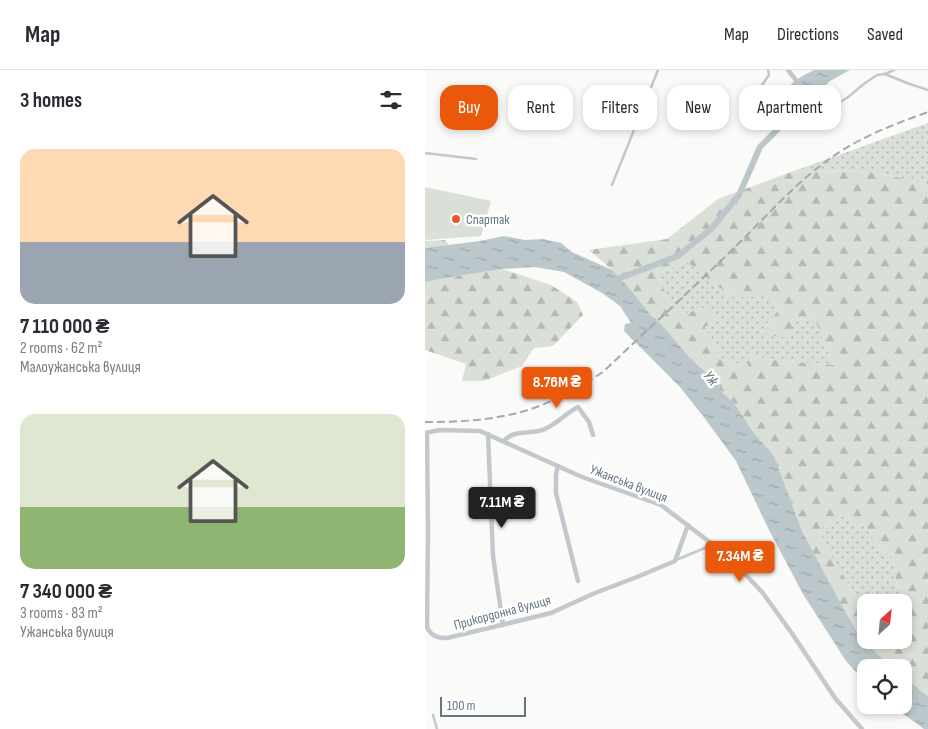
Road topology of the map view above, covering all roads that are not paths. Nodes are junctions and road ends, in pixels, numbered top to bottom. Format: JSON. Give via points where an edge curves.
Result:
{"nodes":[{"id":1,"x":658,"y":70,"type":"edge"},
{"id":2,"x":767,"y":70,"type":"edge"},
{"id":3,"x":788,"y":70,"type":"edge"},
{"id":4,"x":894,"y":70,"type":"edge"},
{"id":5,"x":885,"y":74,"type":"junction"},
{"id":6,"x":795,"y":78,"type":"joint"},
{"id":7,"x":762,"y":85,"type":"edge"},
{"id":8,"x":928,"y":90,"type":"edge"},
{"id":9,"x":425,"y":153,"type":"edge"},
{"id":10,"x":477,"y":159,"type":"dead end"},
{"id":11,"x":612,"y":185,"type":"dead end"},
{"id":12,"x":426,"y":433,"type":"edge"},
{"id":13,"x":488,"y":434,"type":"junction"},
{"id":14,"x":593,"y":435,"type":"dead end"},
{"id":15,"x":504,"y":441,"type":"junction"},
{"id":16,"x":557,"y":466,"type":"junction"},
{"id":17,"x":688,"y":525,"type":"junction"},
{"id":18,"x":713,"y":544,"type":"junction"},
{"id":19,"x":675,"y":561,"type":"junction"},
{"id":20,"x":578,"y":582,"type":"dead end"},
{"id":21,"x":503,"y":625,"type":"junction"},
{"id":22,"x":433,"y":715,"type":"dead end"},
{"id":23,"x":437,"y":729,"type":"edge"},
{"id":24,"x":862,"y":729,"type":"edge"}],
"edges":[{"from":1,"to":11,"type":"lane"},
{"from":2,"to":7,"type":"lane","via":[[769,75]]},
{"from":3,"to":6,"type":"street"},
{"from":4,"to":5,"type":"lane"},
{"from":5,"to":6,"type":"lane","via":[[877,74],[838,103],[826,104]]},
{"from":5,"to":8,"type":"lane"},
{"from":9,"to":10,"type":"lane"},
{"from":12,"to":13,"type":"street","name":"Ужанська вулиця","via":[[440,430]]},
{"from":12,"to":21,"type":"street","name":"Прикордонна вулиця","via":[[429,632],[435,637],[447,638]]},
{"from":13,"to":15,"type":"street","name":"Ужанська вулиця"},
{"from":13,"to":21,"type":"street","via":[[493,556]]},
{"from":14,"to":15,"type":"street","via":[[589,422],[578,408],[544,430],[520,433]]},
{"from":15,"to":16,"type":"street","name":"Ужанська вулиця"},
{"from":16,"to":17,"type":"street","name":"Ужанська вулиця","via":[[661,505]]},
{"from":16,"to":20,"type":"street","via":[[556,493]]},
{"from":17,"to":18,"type":"street","name":"Ужанська вулиця"},
{"from":17,"to":19,"type":"street"},
{"from":18,"to":19,"type":"lane"},
{"from":18,"to":24,"type":"street","name":"Ужанська вулиця","via":[[762,592],[835,698]]},
{"from":19,"to":21,"type":"street","name":"Прикордонна вулиця","via":[[551,612]]},
{"from":22,"to":23,"type":"lane"}]}
